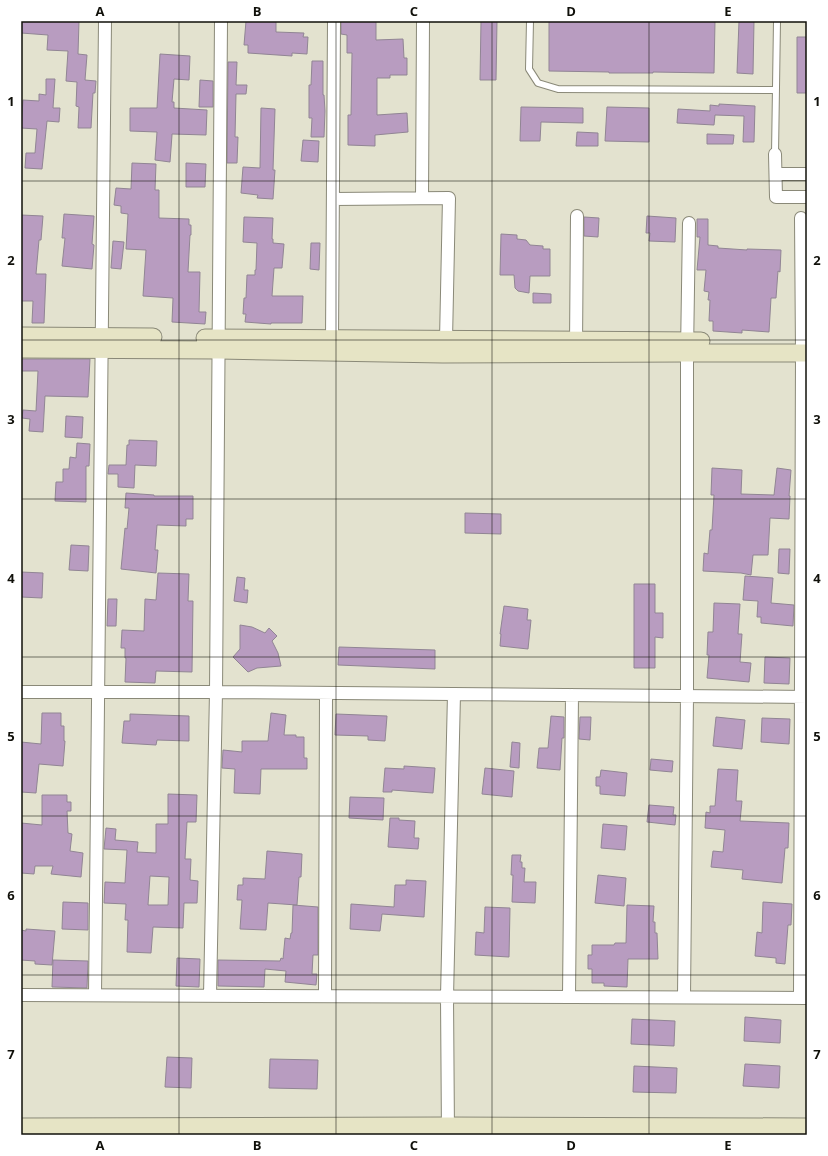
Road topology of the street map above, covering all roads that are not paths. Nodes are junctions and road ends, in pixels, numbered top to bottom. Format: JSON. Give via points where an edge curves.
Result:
{"nodes":[{"id":1,"x":105,"y":21,"type":"edge"},
{"id":2,"x":221,"y":21,"type":"edge"},
{"id":3,"x":334,"y":21,"type":"edge"},
{"id":4,"x":423,"y":21,"type":"edge"},
{"id":5,"x":530,"y":21,"type":"edge"},
{"id":6,"x":777,"y":21,"type":"edge"},
{"id":7,"x":776,"y":90,"type":"junction"},
{"id":8,"x":775,"y":154,"type":"joint"},
{"id":9,"x":776,"y":174,"type":"junction"},
{"id":10,"x":807,"y":174,"type":"edge"},
{"id":11,"x":807,"y":197,"type":"edge"},
{"id":12,"x":422,"y":198,"type":"junction"},
{"id":13,"x":333,"y":199,"type":"junction"},
{"id":14,"x":577,"y":216,"type":"dead end"},
{"id":15,"x":801,"y":218,"type":"dead end"},
{"id":16,"x":689,"y":222,"type":"dead end"},
{"id":17,"x":21,"y":336,"type":"edge"},
{"id":18,"x":332,"y":338,"type":"junction"},
{"id":19,"x":446,"y":340,"type":"junction"},
{"id":20,"x":102,"y":343,"type":"junction"},
{"id":21,"x":219,"y":344,"type":"junction"},
{"id":22,"x":576,"y":347,"type":"junction"},
{"id":23,"x":687,"y":347,"type":"junction"},
{"id":24,"x":805,"y":347,"type":"edge"},
{"id":25,"x":21,"y":349,"type":"edge"},
{"id":26,"x":21,"y":692,"type":"edge"},
{"id":27,"x":98,"y":692,"type":"junction"},
{"id":28,"x":216,"y":692,"type":"junction"},
{"id":29,"x":326,"y":693,"type":"junction"},
{"id":30,"x":454,"y":694,"type":"junction"},
{"id":31,"x":572,"y":695,"type":"junction"},
{"id":32,"x":687,"y":696,"type":"junction"},
{"id":33,"x":804,"y":697,"type":"edge"},
{"id":34,"x":21,"y":995,"type":"edge"},
{"id":35,"x":96,"y":995,"type":"junction"},
{"id":36,"x":210,"y":996,"type":"junction"},
{"id":37,"x":325,"y":996,"type":"junction"},
{"id":38,"x":447,"y":997,"type":"junction"},
{"id":39,"x":569,"y":997,"type":"junction"},
{"id":40,"x":684,"y":998,"type":"junction"},
{"id":41,"x":804,"y":998,"type":"edge"},
{"id":42,"x":21,"y":1127,"type":"edge"},
{"id":43,"x":807,"y":1127,"type":"edge"},
{"id":44,"x":448,"y":1131,"type":"edge"}],
"edges":[{"from":1,"to":20,"type":"street"},
{"from":2,"to":21,"type":"street"},
{"from":3,"to":13,"type":"street"},
{"from":4,"to":12,"type":"street"},
{"from":5,"to":7,"type":"lane","via":[[529,68],[538,83],[558,89]]},
{"from":6,"to":7,"type":"lane"},
{"from":7,"to":8,"type":"lane"},
{"from":8,"to":9,"type":"street"},
{"from":9,"to":10,"type":"street"},
{"from":9,"to":11,"type":"street","via":[[776,197]]},
{"from":12,"to":13,"type":"street"},
{"from":12,"to":19,"type":"street","via":[[449,198]]},
{"from":13,"to":18,"type":"street"},
{"from":14,"to":22,"type":"street"},
{"from":15,"to":24,"type":"street"},
{"from":16,"to":23,"type":"street"},
{"from":17,"to":20,"type":"main road"},
{"from":18,"to":19,"type":"main road"},
{"from":18,"to":21,"type":"main road"},
{"from":19,"to":22,"type":"main road"},
{"from":20,"to":21,"type":"main road"},
{"from":20,"to":25,"type":"main road"},
{"from":20,"to":27,"type":"street"},
{"from":21,"to":22,"type":"main road","via":[[443,354]]},
{"from":21,"to":28,"type":"street"},
{"from":22,"to":23,"type":"main road"},
{"from":23,"to":24,"type":"main road"},
{"from":23,"to":32,"type":"street"},
{"from":24,"to":33,"type":"street"},
{"from":26,"to":27,"type":"street"},
{"from":27,"to":28,"type":"street"},
{"from":27,"to":35,"type":"street"},
{"from":28,"to":29,"type":"street"},
{"from":28,"to":36,"type":"street"},
{"from":29,"to":30,"type":"street"},
{"from":29,"to":37,"type":"street"},
{"from":30,"to":31,"type":"street"},
{"from":30,"to":38,"type":"street"},
{"from":31,"to":32,"type":"street"},
{"from":31,"to":39,"type":"street"},
{"from":32,"to":33,"type":"street"},
{"from":32,"to":40,"type":"street"},
{"from":33,"to":41,"type":"street"},
{"from":34,"to":35,"type":"street"},
{"from":35,"to":36,"type":"street"},
{"from":36,"to":37,"type":"street"},
{"from":37,"to":38,"type":"street"},
{"from":38,"to":39,"type":"street"},
{"from":38,"to":44,"type":"street"},
{"from":39,"to":40,"type":"street"},
{"from":40,"to":41,"type":"street"},
{"from":42,"to":44,"type":"main road"},
{"from":43,"to":44,"type":"main road"}]}
